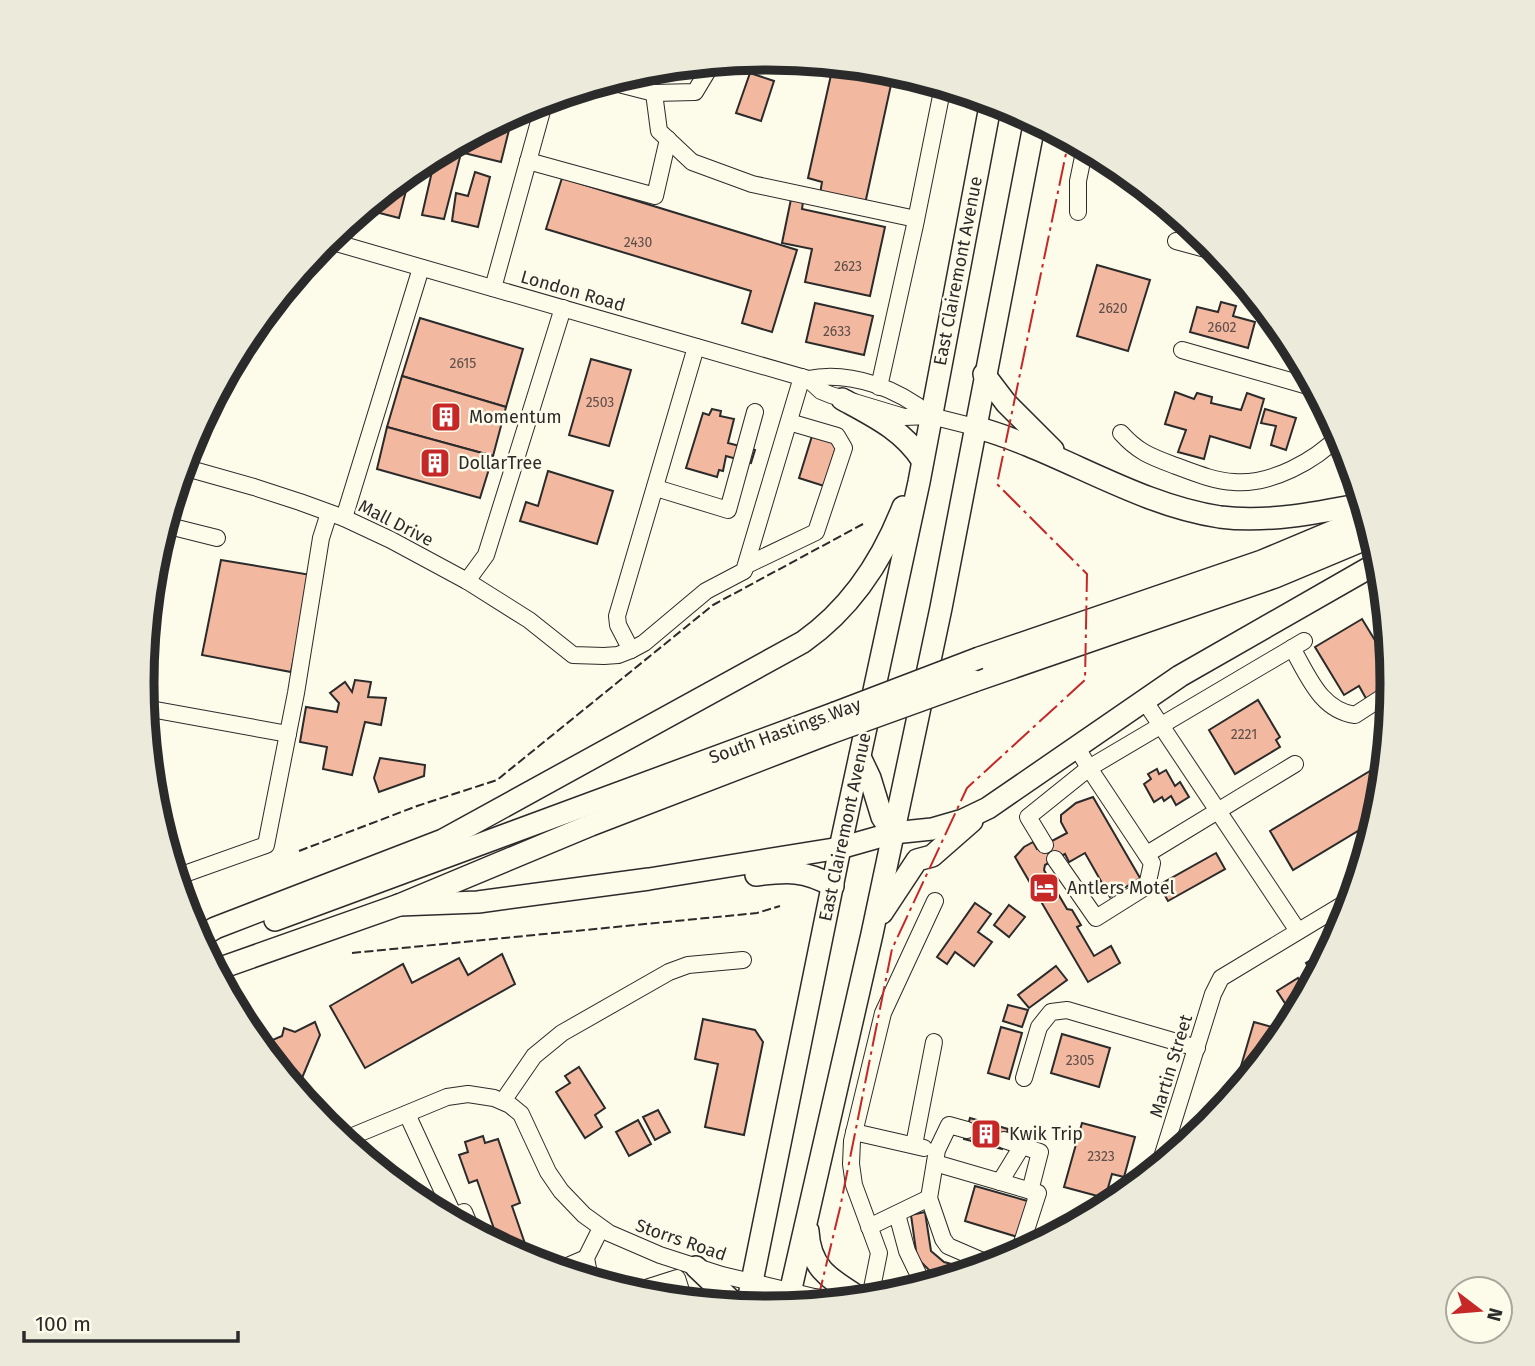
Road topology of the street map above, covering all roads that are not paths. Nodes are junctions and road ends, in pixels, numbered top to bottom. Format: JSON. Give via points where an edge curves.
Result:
{"nodes":[{"id":1,"x":706,"y":73,"type":"edge"},
{"id":2,"x":629,"y":86,"type":"edge"},
{"id":3,"x":654,"y":93,"type":"junction"},
{"id":4,"x":941,"y":96,"type":"edge"},
{"id":5,"x":989,"y":112,"type":"edge"},
{"id":6,"x":541,"y":114,"type":"edge"},
{"id":7,"x":1033,"y":130,"type":"edge"},
{"id":8,"x":668,"y":139,"type":"junction"},
{"id":9,"x":1083,"y":157,"type":"edge"},
{"id":10,"x":528,"y":161,"type":"junction"},
{"id":11,"x":1078,"y":212,"type":"dead end"},
{"id":12,"x":916,"y":219,"type":"junction"},
{"id":13,"x":1176,"y":241,"type":"dead end"},
{"id":14,"x":340,"y":244,"type":"edge"},
{"id":15,"x":1198,"y":247,"type":"edge"},
{"id":16,"x":421,"y":268,"type":"junction"},
{"id":17,"x":493,"y":288,"type":"junction"},
{"id":18,"x":563,"y":308,"type":"junction"},
{"id":19,"x":696,"y":347,"type":"junction"},
{"id":20,"x":1182,"y":350,"type":"dead end"},
{"id":21,"x":985,"y":374,"type":"junction"},
{"id":22,"x":805,"y":378,"type":"junction"},
{"id":23,"x":1302,"y":384,"type":"edge"},
{"id":24,"x":879,"y":387,"type":"junction"},
{"id":25,"x":842,"y":399,"type":"junction"},
{"id":26,"x":755,"y":412,"type":"dead end"},
{"id":27,"x":931,"y":416,"type":"junction"},
{"id":28,"x":789,"y":422,"type":"junction"},
{"id":29,"x":975,"y":427,"type":"junction"},
{"id":30,"x":1122,"y":433,"type":"dead end"},
{"id":31,"x":1332,"y":443,"type":"edge"},
{"id":32,"x":1059,"y":457,"type":"junction"},
{"id":33,"x":922,"y":460,"type":"junction"},
{"id":34,"x":193,"y":470,"type":"edge"},
{"id":35,"x":656,"y":488,"type":"junction"},
{"id":36,"x":1354,"y":505,"type":"edge"},
{"id":37,"x":336,"y":516,"type":"junction"},
{"id":38,"x":1359,"y":520,"type":"edge"},
{"id":39,"x":174,"y":527,"type":"edge"},
{"id":40,"x":217,"y":538,"type":"dead end"},
{"id":41,"x":1364,"y":540,"type":"edge"},
{"id":42,"x":747,"y":565,"type":"junction"},
{"id":43,"x":1370,"y":568,"type":"edge"},
{"id":44,"x":1371,"y":575,"type":"edge"},
{"id":45,"x":1357,"y":576,"type":"junction"},
{"id":46,"x":467,"y":581,"type":"junction"},
{"id":47,"x":632,"y":650,"type":"junction"},
{"id":48,"x":1380,"y":699,"type":"edge"},
{"id":49,"x":1144,"y":700,"type":"junction"},
{"id":50,"x":155,"y":710,"type":"edge"},
{"id":51,"x":832,"y":723,"type":"junction"},
{"id":52,"x":1161,"y":724,"type":"junction"},
{"id":53,"x":288,"y":734,"type":"junction"},
{"id":54,"x":1076,"y":746,"type":"junction"},
{"id":55,"x":860,"y":757,"type":"junction"},
{"id":56,"x":1295,"y":764,"type":"dead end"},
{"id":57,"x":1089,"y":768,"type":"junction"},
{"id":58,"x":988,"y":808,"type":"junction"},
{"id":59,"x":1219,"y":812,"type":"junction"},
{"id":60,"x":893,"y":833,"type":"junction"},
{"id":61,"x":1045,"y":845,"type":"dead end"},
{"id":62,"x":840,"y":848,"type":"junction"},
{"id":63,"x":1147,"y":854,"type":"junction"},
{"id":64,"x":1055,"y":859,"type":"dead end"},
{"id":65,"x":185,"y":874,"type":"edge"},
{"id":66,"x":649,"y":879,"type":"junction"},
{"id":67,"x":833,"y":886,"type":"junction"},
{"id":68,"x":935,"y":901,"type":"dead end"},
{"id":69,"x":399,"y":905,"type":"junction"},
{"id":70,"x":1338,"y":907,"type":"edge"},
{"id":71,"x":1298,"y":931,"type":"junction"},
{"id":72,"x":208,"y":933,"type":"edge"},
{"id":73,"x":872,"y":934,"type":"junction"},
{"id":74,"x":212,"y":941,"type":"edge"},
{"id":75,"x":743,"y":960,"type":"dead end"},
{"id":76,"x":225,"y":967,"type":"edge"},
{"id":77,"x":934,"y":1042,"type":"dead end"},
{"id":78,"x":1197,"y":1048,"type":"junction"},
{"id":79,"x":1024,"y":1078,"type":"dead end"},
{"id":80,"x":503,"y":1101,"type":"junction"},
{"id":81,"x":407,"y":1114,"type":"junction"},
{"id":82,"x":967,"y":1130,"type":"tunnel mouth"},
{"id":83,"x":854,"y":1132,"type":"junction"},
{"id":84,"x":354,"y":1135,"type":"edge"},
{"id":85,"x":1004,"y":1140,"type":"tunnel mouth"},
{"id":86,"x":914,"y":1145,"type":"junction"},
{"id":87,"x":1022,"y":1146,"type":"junction"},
{"id":88,"x":1164,"y":1150,"type":"edge"},
{"id":89,"x":936,"y":1157,"type":"junction"},
{"id":90,"x":1000,"y":1182,"type":"junction"},
{"id":91,"x":1030,"y":1191,"type":"junction"},
{"id":92,"x":929,"y":1198,"type":"junction"},
{"id":93,"x":448,"y":1206,"type":"edge"},
{"id":94,"x":897,"y":1213,"type":"junction"},
{"id":95,"x":807,"y":1217,"type":"junction"},
{"id":96,"x":869,"y":1227,"type":"junction"},
{"id":97,"x":601,"y":1228,"type":"junction"},
{"id":98,"x":1023,"y":1240,"type":"edge"},
{"id":99,"x":586,"y":1258,"type":"junction"},
{"id":100,"x":977,"y":1258,"type":"edge"},
{"id":101,"x":573,"y":1264,"type":"edge"},
{"id":102,"x":588,"y":1269,"type":"edge"},
{"id":103,"x":685,"y":1270,"type":"junction"},
{"id":104,"x":919,"y":1277,"type":"edge"},
{"id":105,"x":752,"y":1282,"type":"junction"},
{"id":106,"x":651,"y":1284,"type":"edge"},
{"id":107,"x":872,"y":1287,"type":"edge"},
{"id":108,"x":684,"y":1291,"type":"edge"},
{"id":109,"x":850,"y":1291,"type":"edge"},
{"id":110,"x":720,"y":1294,"type":"edge"},
{"id":111,"x":789,"y":1295,"type":"edge"},
{"id":112,"x":749,"y":1296,"type":"edge"},
{"id":113,"x":781,"y":1296,"type":"edge"}],
"edges":[{"from":1,"to":3,"type":"street","via":[[695,92]]},
{"from":2,"to":3,"type":"street"},
{"from":3,"to":8,"type":"street","via":[[659,131]]},
{"from":4,"to":12,"type":"street"},
{"from":5,"to":27,"type":"main road","name":"East Clairemont Avenue"},
{"from":6,"to":10,"type":"street"},
{"from":7,"to":21,"type":"main road"},
{"from":8,"to":10,"type":"street","via":[[654,196]]},
{"from":8,"to":12,"type":"street","via":[[692,162],[752,184]]},
{"from":9,"to":11,"type":"street"},
{"from":10,"to":17,"type":"street"},
{"from":12,"to":24,"type":"street"},
{"from":13,"to":15,"type":"street"},
{"from":14,"to":16,"type":"street","name":"London Road"},
{"from":16,"to":17,"type":"street","name":"London Road"},
{"from":16,"to":37,"type":"street"},
{"from":17,"to":18,"type":"street","name":"London Road"},
{"from":18,"to":19,"type":"street","name":"London Road"},
{"from":18,"to":46,"type":"street","via":[[486,555]]},
{"from":19,"to":22,"type":"street","name":"London Road"},
{"from":19,"to":35,"type":"street"},
{"from":20,"to":23,"type":"street"},
{"from":21,"to":29,"type":"main road"},
{"from":21,"to":32,"type":"main road","via":[[1006,403]]},
{"from":22,"to":24,"type":"street","name":"London Road","via":[[839,376]]},
{"from":22,"to":25,"type":"street","name":"London Road"},
{"from":22,"to":28,"type":"street"},
{"from":24,"to":27,"type":"street","name":"London Road","via":[[907,397]]},
{"from":25,"to":27,"type":"street","name":"London Road","via":[[904,417]]},
{"from":25,"to":33,"type":"main road","via":[[895,429]]},
{"from":26,"to":35,"type":"street","via":[[728,510]]},
{"from":27,"to":29,"type":"street","name":"London Road"},
{"from":27,"to":33,"type":"main road","name":"East Clairemont Avenue"},
{"from":28,"to":42,"type":"street"},
{"from":28,"to":42,"type":"street","via":[[837,436],[844,448],[816,533]]},
{"from":29,"to":32,"type":"main road"},
{"from":29,"to":60,"type":"main road"},
{"from":30,"to":31,"type":"street","via":[[1142,453],[1237,483],[1287,471]]},
{"from":32,"to":36,"type":"main road","via":[[1159,500],[1222,517],[1286,516]]},
{"from":33,"to":55,"type":"main road","name":"East Clairemont Avenue"},
{"from":33,"to":72,"type":"main road","via":[[874,568],[840,612],[803,642],[443,840]]},
{"from":34,"to":37,"type":"street","name":"Mall Drive"},
{"from":35,"to":47,"type":"street","via":[[617,616]]},
{"from":37,"to":46,"type":"street","name":"Mall Drive"},
{"from":37,"to":53,"type":"street","via":[[321,538]]},
{"from":38,"to":51,"type":"main road","name":"South Hastings Way","bridge":true,"via":[[1262,561],[979,658]]},
{"from":39,"to":40,"type":"street"},
{"from":41,"to":51,"type":"main road","name":"South Hastings Way","bridge":true,"via":[[1275,577],[974,681]]},
{"from":42,"to":47,"type":"street"},
{"from":43,"to":45,"type":"main road"},
{"from":44,"to":45,"type":"street"},
{"from":45,"to":49,"type":"main road"},
{"from":46,"to":47,"type":"street","name":"Mall Drive","via":[[529,620],[573,655],[618,655]]},
{"from":48,"to":52,"type":"street","via":[[1355,715],[1335,709],[1321,696],[1298,644]]},
{"from":49,"to":52,"type":"street"},
{"from":49,"to":54,"type":"main road"},
{"from":50,"to":53,"type":"street"},
{"from":51,"to":69,"type":"main road","name":"South Hastings Way"},
{"from":51,"to":74,"type":"main road","name":"South Hastings Way"},
{"from":52,"to":57,"type":"street"},
{"from":52,"to":59,"type":"street"},
{"from":53,"to":65,"type":"street","via":[[266,845]]},
{"from":54,"to":57,"type":"street"},
{"from":54,"to":58,"type":"main road"},
{"from":55,"to":60,"type":"main road","via":[[879,811]]},
{"from":55,"to":62,"type":"main road","name":"East Clairemont Avenue"},
{"from":56,"to":59,"type":"street"},
{"from":57,"to":61,"type":"street","via":[[1028,817]]},
{"from":57,"to":63,"type":"street"},
{"from":58,"to":60,"type":"main road","via":[[932,829]]},
{"from":58,"to":73,"type":"main road","via":[[932,856],[917,860]]},
{"from":59,"to":63,"type":"street"},
{"from":59,"to":71,"type":"street"},
{"from":60,"to":62,"type":"main road"},
{"from":60,"to":73,"type":"main road"},
{"from":62,"to":66,"type":"main road"},
{"from":62,"to":67,"type":"main road","name":"East Clairemont Avenue"},
{"from":63,"to":64,"type":"street","via":[[1152,863],[1147,886],[1096,918]]},
{"from":66,"to":67,"type":"main road","via":[[798,872]]},
{"from":66,"to":69,"type":"main road","via":[[478,902]]},
{"from":67,"to":105,"type":"main road","name":"East Clairemont Avenue"},
{"from":68,"to":83,"type":"street","via":[[883,1013]]},
{"from":69,"to":76,"type":"main road","name":"South Hastings Way"},
{"from":70,"to":71,"type":"street"},
{"from":71,"to":78,"type":"street","name":"Martin Street","via":[[1221,978]]},
{"from":73,"to":95,"type":"main road"},
{"from":75,"to":80,"type":"street","via":[[688,965],[669,972],[562,1033],[534,1056]]},
{"from":77,"to":86,"type":"street"},
{"from":78,"to":79,"type":"street","via":[[1067,1010],[1051,1012],[1038,1027]]},
{"from":78,"to":88,"type":"street","name":"Martin Street"},
{"from":80,"to":81,"type":"street","via":[[457,1094]]},
{"from":80,"to":97,"type":"street","name":"Storrs Road","via":[[524,1119],[561,1191]]},
{"from":81,"to":84,"type":"street"},
{"from":81,"to":93,"type":"street"},
{"from":82,"to":89,"type":"street","via":[[949,1125]]},
{"from":83,"to":86,"type":"street"},
{"from":83,"to":96,"type":"street","via":[[852,1173]]},
{"from":85,"to":87,"type":"street"},
{"from":86,"to":89,"type":"street"},
{"from":87,"to":90,"type":"street"},
{"from":87,"to":91,"type":"street","via":[[1040,1152]]},
{"from":89,"to":90,"type":"street"},
{"from":89,"to":92,"type":"street"},
{"from":90,"to":91,"type":"street"},
{"from":91,"to":98,"type":"street","via":[[1038,1193]]},
{"from":92,"to":94,"type":"street"},
{"from":92,"to":100,"type":"street","via":[[948,1246]]},
{"from":94,"to":96,"type":"street"},
{"from":94,"to":104,"type":"street"},
{"from":95,"to":109,"type":"main road","via":[[810,1251],[816,1262]]},
{"from":95,"to":111,"type":"main road"},
{"from":96,"to":107,"type":"street","via":[[879,1252]]},
{"from":97,"to":99,"type":"street"},
{"from":97,"to":103,"type":"street","name":"Storrs Road"},
{"from":99,"to":101,"type":"street"},
{"from":99,"to":102,"type":"street"},
{"from":103,"to":105,"type":"street","name":"Storrs Road"},
{"from":103,"to":106,"type":"street"},
{"from":103,"to":108,"type":"street"},
{"from":103,"to":110,"type":"main road"},
{"from":105,"to":112,"type":"main road","name":"East Clairemont Avenue"},
{"from":105,"to":113,"type":"street","name":"Storrs Road"}]}
